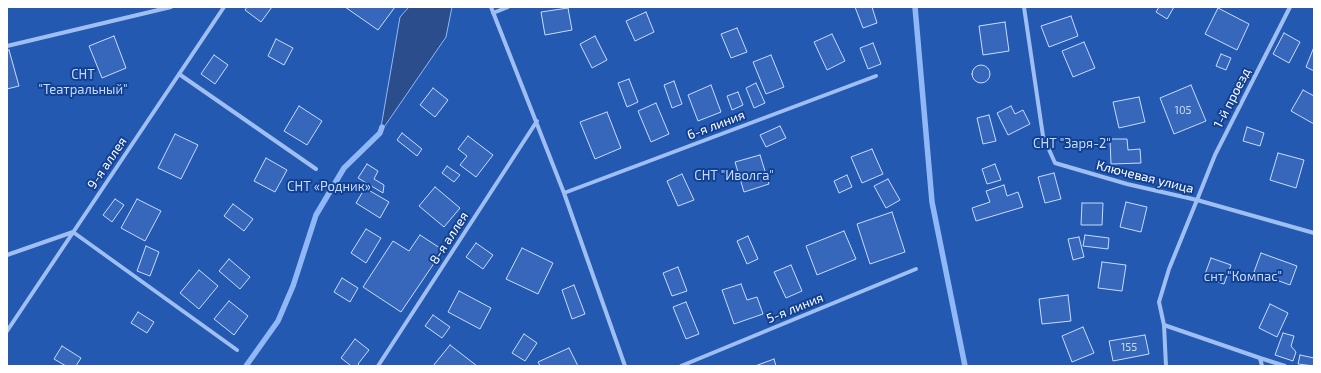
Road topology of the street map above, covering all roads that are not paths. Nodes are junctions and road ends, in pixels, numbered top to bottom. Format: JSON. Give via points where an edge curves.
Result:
{"nodes":[{"id":1,"x":172,"y":7,"type":"edge"},
{"id":2,"x":224,"y":7,"type":"edge"},
{"id":3,"x":491,"y":7,"type":"edge"},
{"id":4,"x":508,"y":7,"type":"edge"},
{"id":5,"x":1024,"y":7,"type":"edge"},
{"id":6,"x":1290,"y":7,"type":"edge"},
{"id":7,"x":493,"y":13,"type":"junction"},
{"id":8,"x":7,"y":46,"type":"edge"},
{"id":9,"x":179,"y":74,"type":"junction"},
{"id":10,"x":876,"y":76,"type":"dead end"},
{"id":11,"x":537,"y":121,"type":"junction"},
{"id":12,"x":316,"y":169,"type":"dead end"},
{"id":13,"x":564,"y":193,"type":"junction"},
{"id":14,"x":1197,"y":200,"type":"junction"},
{"id":15,"x":73,"y":232,"type":"junction"},
{"id":16,"x":1314,"y":233,"type":"edge"},
{"id":17,"x":7,"y":255,"type":"edge"},
{"id":18,"x":916,"y":269,"type":"dead end"},
{"id":19,"x":1164,"y":325,"type":"junction"},
{"id":20,"x":7,"y":331,"type":"edge"},
{"id":21,"x":237,"y":350,"type":"dead end"},
{"id":22,"x":1260,"y":358,"type":"junction"},
{"id":23,"x":378,"y":366,"type":"edge"},
{"id":24,"x":625,"y":366,"type":"edge"},
{"id":25,"x":681,"y":366,"type":"edge"},
{"id":26,"x":1166,"y":366,"type":"edge"},
{"id":27,"x":1262,"y":366,"type":"edge"},
{"id":28,"x":1285,"y":366,"type":"edge"}],
"edges":[{"from":1,"to":8,"type":"street"},
{"from":2,"to":9,"type":"street","name":"9-я аллея"},
{"from":3,"to":7,"type":"street"},
{"from":4,"to":7,"type":"street"},
{"from":5,"to":14,"type":"street","name":"Ключевая улица","via":[[1043,136],[1055,163],[1127,184]]},
{"from":6,"to":14,"type":"street","name":"1-й проезд","via":[[1218,149]]},
{"from":7,"to":11,"type":"street"},
{"from":9,"to":12,"type":"street"},
{"from":9,"to":15,"type":"street","name":"9-я аллея"},
{"from":10,"to":13,"type":"street","name":"6-я линия"},
{"from":11,"to":13,"type":"street"},
{"from":11,"to":23,"type":"street","name":"8-я аллея"},
{"from":13,"to":24,"type":"street"},
{"from":14,"to":16,"type":"street"},
{"from":14,"to":19,"type":"street","name":"Ключевая улица","via":[[1169,269],[1159,302]]},
{"from":15,"to":17,"type":"street"},
{"from":15,"to":20,"type":"street","name":"9-я аллея"},
{"from":15,"to":21,"type":"street"},
{"from":18,"to":25,"type":"street","name":"5-я линия"},
{"from":19,"to":22,"type":"street"},
{"from":19,"to":26,"type":"street","name":"Ключевая улица"},
{"from":22,"to":27,"type":"street"},
{"from":22,"to":28,"type":"street"}]}
